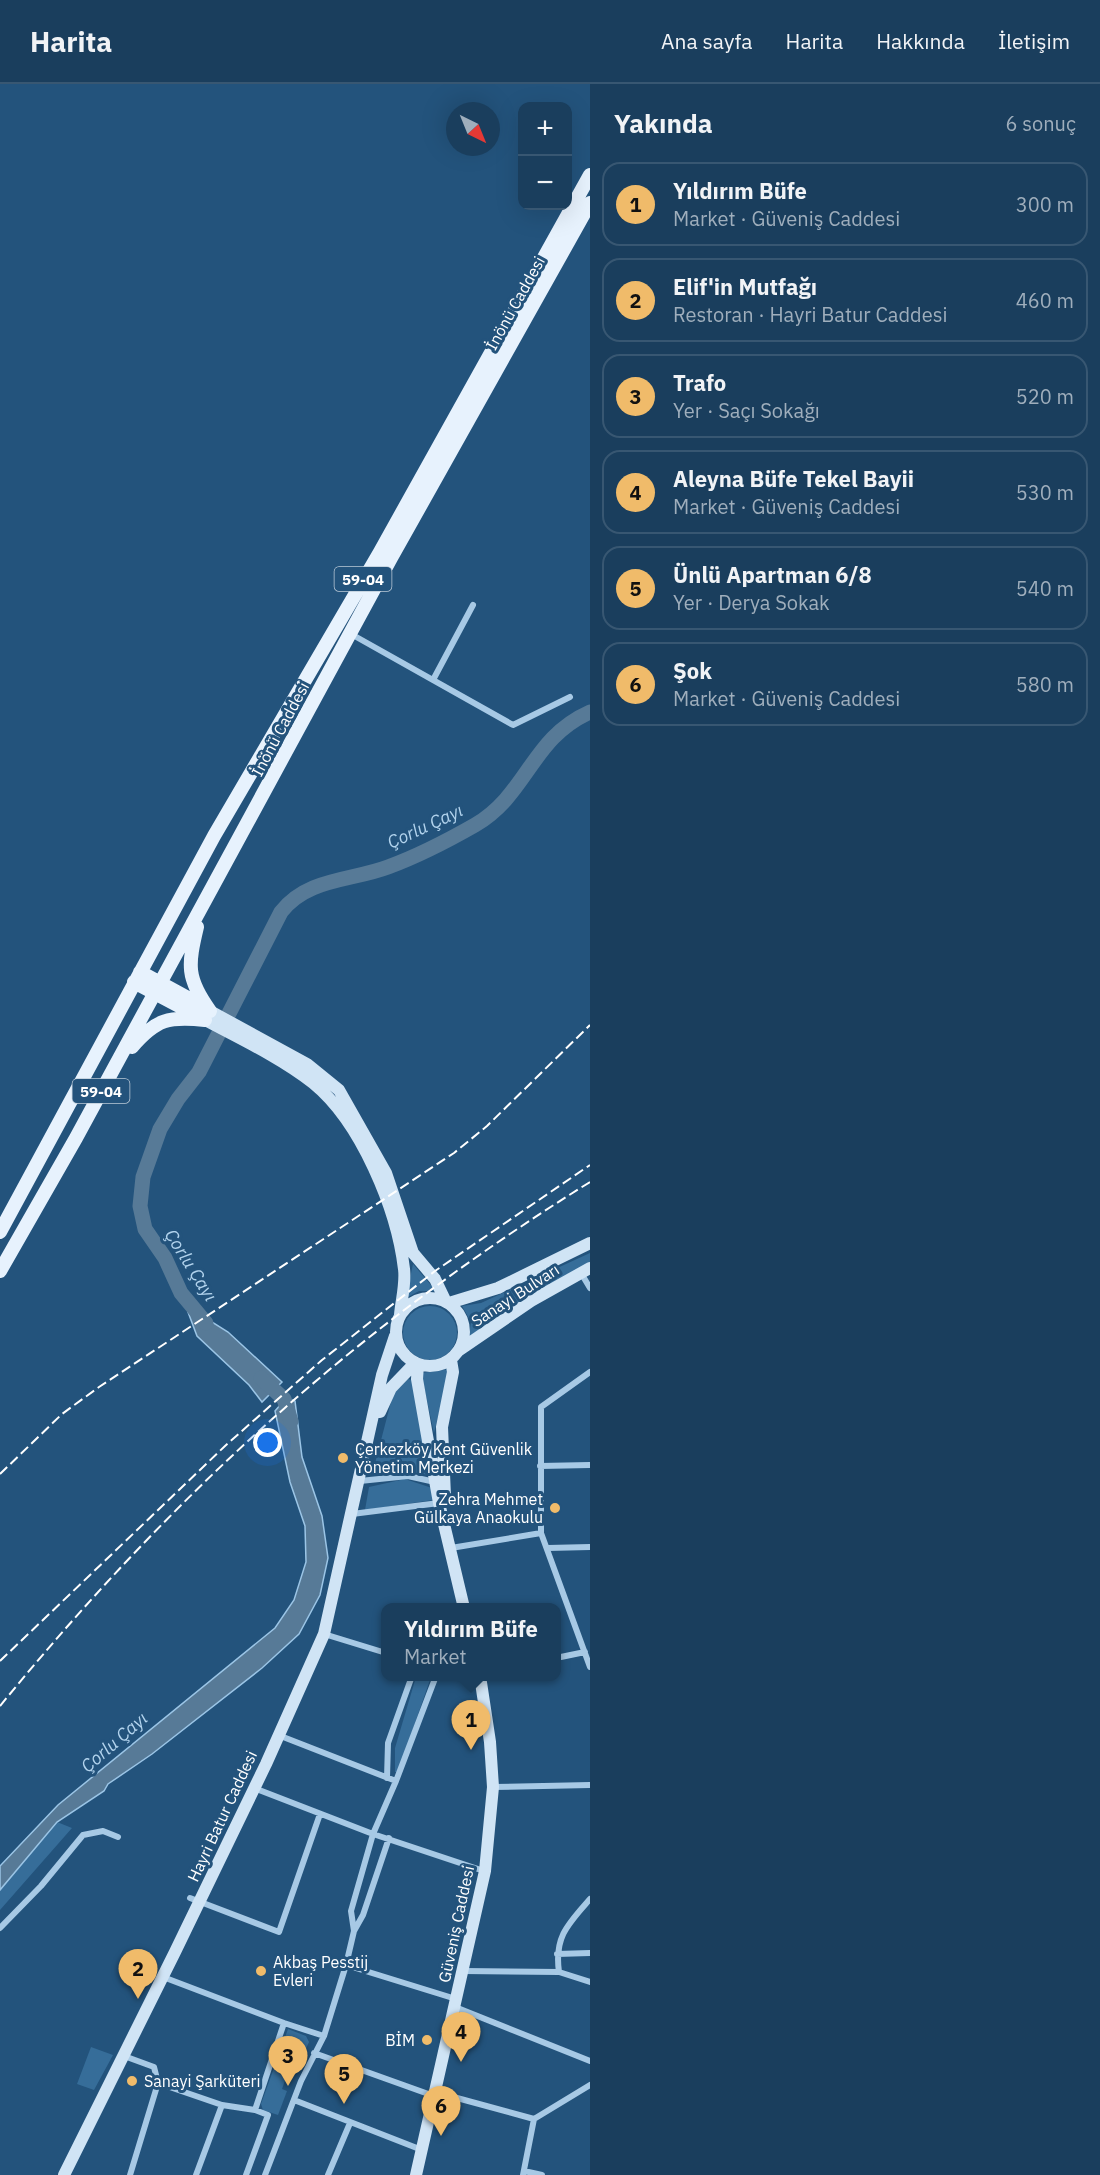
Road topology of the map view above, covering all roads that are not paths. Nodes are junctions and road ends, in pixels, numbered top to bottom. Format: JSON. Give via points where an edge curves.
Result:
{"nodes":[{"id":1,"x":590,"y":175,"type":"edge"},
{"id":2,"x":590,"y":203,"type":"edge"},
{"id":3,"x":473,"y":605,"type":"dead end"},
{"id":4,"x":350,"y":634,"type":"junction"},
{"id":5,"x":433,"y":680,"type":"junction"},
{"id":6,"x":570,"y":697,"type":"dead end"},
{"id":7,"x":200,"y":910,"type":"junction"},
{"id":8,"x":137,"y":977,"type":"junction"},
{"id":9,"x":158,"y":988,"type":"junction"},
{"id":10,"x":208,"y":1016,"type":"junction"},
{"id":11,"x":250,"y":1039,"type":"junction"},
{"id":12,"x":110,"y":1075,"type":"junction"},
{"id":13,"x":0,"y":1232,"type":"edge"},
{"id":14,"x":590,"y":1243,"type":"edge"},
{"id":15,"x":586,"y":1270,"type":"edge"},
{"id":16,"x":0,"y":1271,"type":"edge"},
{"id":17,"x":590,"y":1288,"type":"edge"},
{"id":18,"x":447,"y":1302,"type":"junction"},
{"id":19,"x":400,"y":1315,"type":"junction"},
{"id":20,"x":395,"y":1336,"type":"junction"},
{"id":21,"x":455,"y":1355,"type":"junction"},
{"id":22,"x":417,"y":1364,"type":"junction"},
{"id":23,"x":590,"y":1372,"type":"edge"},
{"id":24,"x":365,"y":1456,"type":"junction"},
{"id":25,"x":590,"y":1465,"type":"edge"},
{"id":26,"x":540,"y":1466,"type":"junction"},
{"id":27,"x":360,"y":1481,"type":"junction"},
{"id":28,"x":435,"y":1482,"type":"junction"},
{"id":29,"x":439,"y":1503,"type":"junction"},
{"id":30,"x":352,"y":1514,"type":"junction"},
{"id":31,"x":541,"y":1533,"type":"junction"},
{"id":32,"x":590,"y":1547,"type":"edge"},
{"id":33,"x":451,"y":1548,"type":"junction"},
{"id":34,"x":548,"y":1548,"type":"junction"},
{"id":35,"x":463,"y":1603,"type":"edge"},
{"id":36,"x":324,"y":1634,"type":"junction"},
{"id":37,"x":381,"y":1651,"type":"edge"},
{"id":38,"x":585,"y":1652,"type":"junction"},
{"id":39,"x":561,"y":1657,"type":"edge"},
{"id":40,"x":590,"y":1667,"type":"edge"},
{"id":41,"x":411,"y":1681,"type":"edge"},
{"id":42,"x":434,"y":1681,"type":"edge"},
{"id":43,"x":481,"y":1681,"type":"edge"},
{"id":44,"x":278,"y":1735,"type":"junction"},
{"id":45,"x":387,"y":1778,"type":"junction"},
{"id":46,"x":396,"y":1781,"type":"junction"},
{"id":47,"x":590,"y":1785,"type":"edge"},
{"id":48,"x":493,"y":1786,"type":"junction"},
{"id":49,"x":254,"y":1788,"type":"junction"},
{"id":50,"x":320,"y":1814,"type":"junction"},
{"id":51,"x":373,"y":1834,"type":"junction"},
{"id":52,"x":118,"y":1837,"type":"dead end"},
{"id":53,"x":389,"y":1838,"type":"junction"},
{"id":54,"x":485,"y":1871,"type":"junction"},
{"id":55,"x":590,"y":1899,"type":"edge"},
{"id":56,"x":195,"y":1900,"type":"junction"},
{"id":57,"x":0,"y":1928,"type":"edge"},
{"id":58,"x":354,"y":1931,"type":"junction"},
{"id":59,"x":590,"y":1953,"type":"edge"},
{"id":60,"x":556,"y":1954,"type":"junction"},
{"id":61,"x":346,"y":1965,"type":"junction"},
{"id":62,"x":463,"y":1971,"type":"junction"},
{"id":63,"x":559,"y":1972,"type":"junction"},
{"id":64,"x":163,"y":1977,"type":"junction"},
{"id":65,"x":590,"y":1982,"type":"edge"},
{"id":66,"x":456,"y":2003,"type":"junction"},
{"id":67,"x":284,"y":2023,"type":"junction"},
{"id":68,"x":324,"y":2036,"type":"junction"},
{"id":69,"x":314,"y":2053,"type":"junction"},
{"id":70,"x":124,"y":2056,"type":"junction"},
{"id":71,"x":590,"y":2061,"type":"edge"},
{"id":72,"x":158,"y":2083,"type":"junction"},
{"id":73,"x":590,"y":2085,"type":"edge"},
{"id":74,"x":435,"y":2094,"type":"junction"},
{"id":75,"x":294,"y":2100,"type":"junction"},
{"id":76,"x":222,"y":2105,"type":"junction"},
{"id":77,"x":255,"y":2110,"type":"junction"},
{"id":78,"x":534,"y":2119,"type":"junction"},
{"id":79,"x":350,"y":2123,"type":"junction"},
{"id":80,"x":423,"y":2151,"type":"junction"},
{"id":81,"x":523,"y":2173,"type":"edge"},
{"id":82,"x":64,"y":2175,"type":"edge"},
{"id":83,"x":130,"y":2175,"type":"edge"},
{"id":84,"x":196,"y":2175,"type":"edge"},
{"id":85,"x":246,"y":2175,"type":"edge"},
{"id":86,"x":265,"y":2175,"type":"edge"},
{"id":87,"x":328,"y":2175,"type":"edge"},
{"id":88,"x":416,"y":2175,"type":"edge"},
{"id":89,"x":542,"y":2175,"type":"edge"}],
"edges":[{"from":1,"to":8,"type":"main road","name":"İnönü Caddesi","number":"59-04"},
{"from":2,"to":4,"type":"main road","name":"İnönü Caddesi","number":"59-04"},
{"from":3,"to":5,"type":"street"},
{"from":4,"to":5,"type":"street"},
{"from":4,"to":7,"type":"main road","name":"İnönü Caddesi","number":"59-04"},
{"from":5,"to":6,"type":"street","via":[[513,725]]},
{"from":7,"to":9,"type":"main road","name":"İnönü Caddesi","number":"59-04"},
{"from":7,"to":10,"type":"main road","via":[[189,962],[190,977]]},
{"from":8,"to":9,"type":"main road"},
{"from":8,"to":13,"type":"main road","name":"İnönü Caddesi","number":"59-04"},
{"from":9,"to":10,"type":"main road"},
{"from":9,"to":12,"type":"main road","name":"İnönü Caddesi","number":"59-04"},
{"from":10,"to":11,"type":"main road"},
{"from":10,"to":12,"type":"main road","via":[[166,1019],[148,1029]]},
{"from":11,"to":18,"type":"main road","via":[[307,1064],[339,1090],[386,1173],[413,1253],[435,1279]]},
{"from":11,"to":19,"type":"main road","via":[[333,1102],[379,1176],[404,1271]]},
{"from":12,"to":16,"type":"main road","name":"İnönü Caddesi","number":"59-04"},
{"from":14,"to":18,"type":"main road","name":"Sanayi Bulvarı","via":[[498,1288]]},
{"from":15,"to":17,"type":"street"},
{"from":15,"to":21,"type":"main road","name":"Sanayi Bulvarı","via":[[531,1301]]},
{"from":18,"to":19,"type":"main road","via":[[416,1300]]},
{"from":18,"to":21,"type":"main road","via":[[463,1321],[465,1332]]},
{"from":19,"to":20,"type":"main road"},
{"from":20,"to":22,"type":"main road","via":[[404,1355]]},
{"from":20,"to":24,"type":"main road","name":"Hayri Batur Caddesi","via":[[382,1375]]},
{"from":21,"to":22,"type":"main road","via":[[431,1367]]},
{"from":21,"to":33,"type":"main road","via":[[441,1454]]},
{"from":22,"to":24,"type":"main road","name":"Hayri Batur Caddesi","via":[[391,1388]]},
{"from":22,"to":28,"type":"main road"},
{"from":23,"to":26,"type":"street","via":[[541,1407]]},
{"from":24,"to":27,"type":"main road","name":"Hayri Batur Caddesi"},
{"from":25,"to":26,"type":"street"},
{"from":26,"to":31,"type":"street"},
{"from":27,"to":28,"type":"street","via":[[408,1476]]},
{"from":27,"to":30,"type":"main road","name":"Hayri Batur Caddesi"},
{"from":28,"to":29,"type":"main road"},
{"from":29,"to":30,"type":"street"},
{"from":29,"to":33,"type":"main road"},
{"from":30,"to":36,"type":"main road","name":"Hayri Batur Caddesi"},
{"from":31,"to":33,"type":"street"},
{"from":31,"to":34,"type":"street"},
{"from":32,"to":34,"type":"street"},
{"from":33,"to":35,"type":"main road"},
{"from":34,"to":38,"type":"street"},
{"from":36,"to":37,"type":"street"},
{"from":36,"to":44,"type":"main road","name":"Hayri Batur Caddesi"},
{"from":38,"to":39,"type":"street"},
{"from":38,"to":40,"type":"street"},
{"from":41,"to":45,"type":"street","via":[[388,1743]]},
{"from":42,"to":46,"type":"street"},
{"from":43,"to":48,"type":"main road","name":"Güveniş Caddesi"},
{"from":44,"to":45,"type":"street"},
{"from":44,"to":49,"type":"main road","name":"Hayri Batur Caddesi"},
{"from":45,"to":46,"type":"street"},
{"from":46,"to":51,"type":"street"},
{"from":47,"to":48,"type":"street"},
{"from":48,"to":54,"type":"main road","name":"Güveniş Caddesi"},
{"from":49,"to":50,"type":"street"},
{"from":49,"to":56,"type":"main road","name":"Hayri Batur Caddesi"},
{"from":50,"to":51,"type":"street"},
{"from":50,"to":56,"type":"street","via":[[279,1932]]},
{"from":51,"to":53,"type":"street"},
{"from":51,"to":58,"type":"street","via":[[351,1911]]},
{"from":52,"to":57,"type":"street","via":[[102,1831],[83,1835]]},
{"from":53,"to":54,"type":"street"},
{"from":53,"to":58,"type":"street"},
{"from":54,"to":62,"type":"main road","name":"Güveniş Caddesi"},
{"from":55,"to":60,"type":"street","via":[[562,1932]]},
{"from":56,"to":64,"type":"main road","name":"Hayri Batur Caddesi"},
{"from":58,"to":61,"type":"street"},
{"from":59,"to":60,"type":"street"},
{"from":60,"to":63,"type":"street"},
{"from":61,"to":66,"type":"street"},
{"from":61,"to":68,"type":"street"},
{"from":62,"to":63,"type":"street"},
{"from":62,"to":66,"type":"main road","name":"Güveniş Caddesi"},
{"from":63,"to":65,"type":"street"},
{"from":64,"to":67,"type":"street"},
{"from":64,"to":70,"type":"main road","name":"Hayri Batur Caddesi"},
{"from":66,"to":71,"type":"street"},
{"from":66,"to":74,"type":"main road","name":"Güveniş Caddesi"},
{"from":67,"to":68,"type":"street"},
{"from":67,"to":77,"type":"street"},
{"from":68,"to":69,"type":"street"},
{"from":69,"to":74,"type":"street"},
{"from":69,"to":75,"type":"street"},
{"from":70,"to":72,"type":"street","via":[[154,2067]]},
{"from":70,"to":82,"type":"main road","name":"Hayri Batur Caddesi"},
{"from":72,"to":76,"type":"street"},
{"from":72,"to":83,"type":"street"},
{"from":73,"to":78,"type":"street"},
{"from":74,"to":78,"type":"street"},
{"from":74,"to":80,"type":"main road","name":"Güveniş Caddesi"},
{"from":75,"to":79,"type":"street"},
{"from":75,"to":86,"type":"street"},
{"from":76,"to":77,"type":"street"},
{"from":76,"to":84,"type":"street"},
{"from":77,"to":85,"type":"street","via":[[268,2115]]},
{"from":78,"to":81,"type":"street"},
{"from":79,"to":80,"type":"street"},
{"from":79,"to":87,"type":"street"},
{"from":80,"to":88,"type":"main road","name":"Güveniş Caddesi"},
{"from":81,"to":89,"type":"street"}]}
